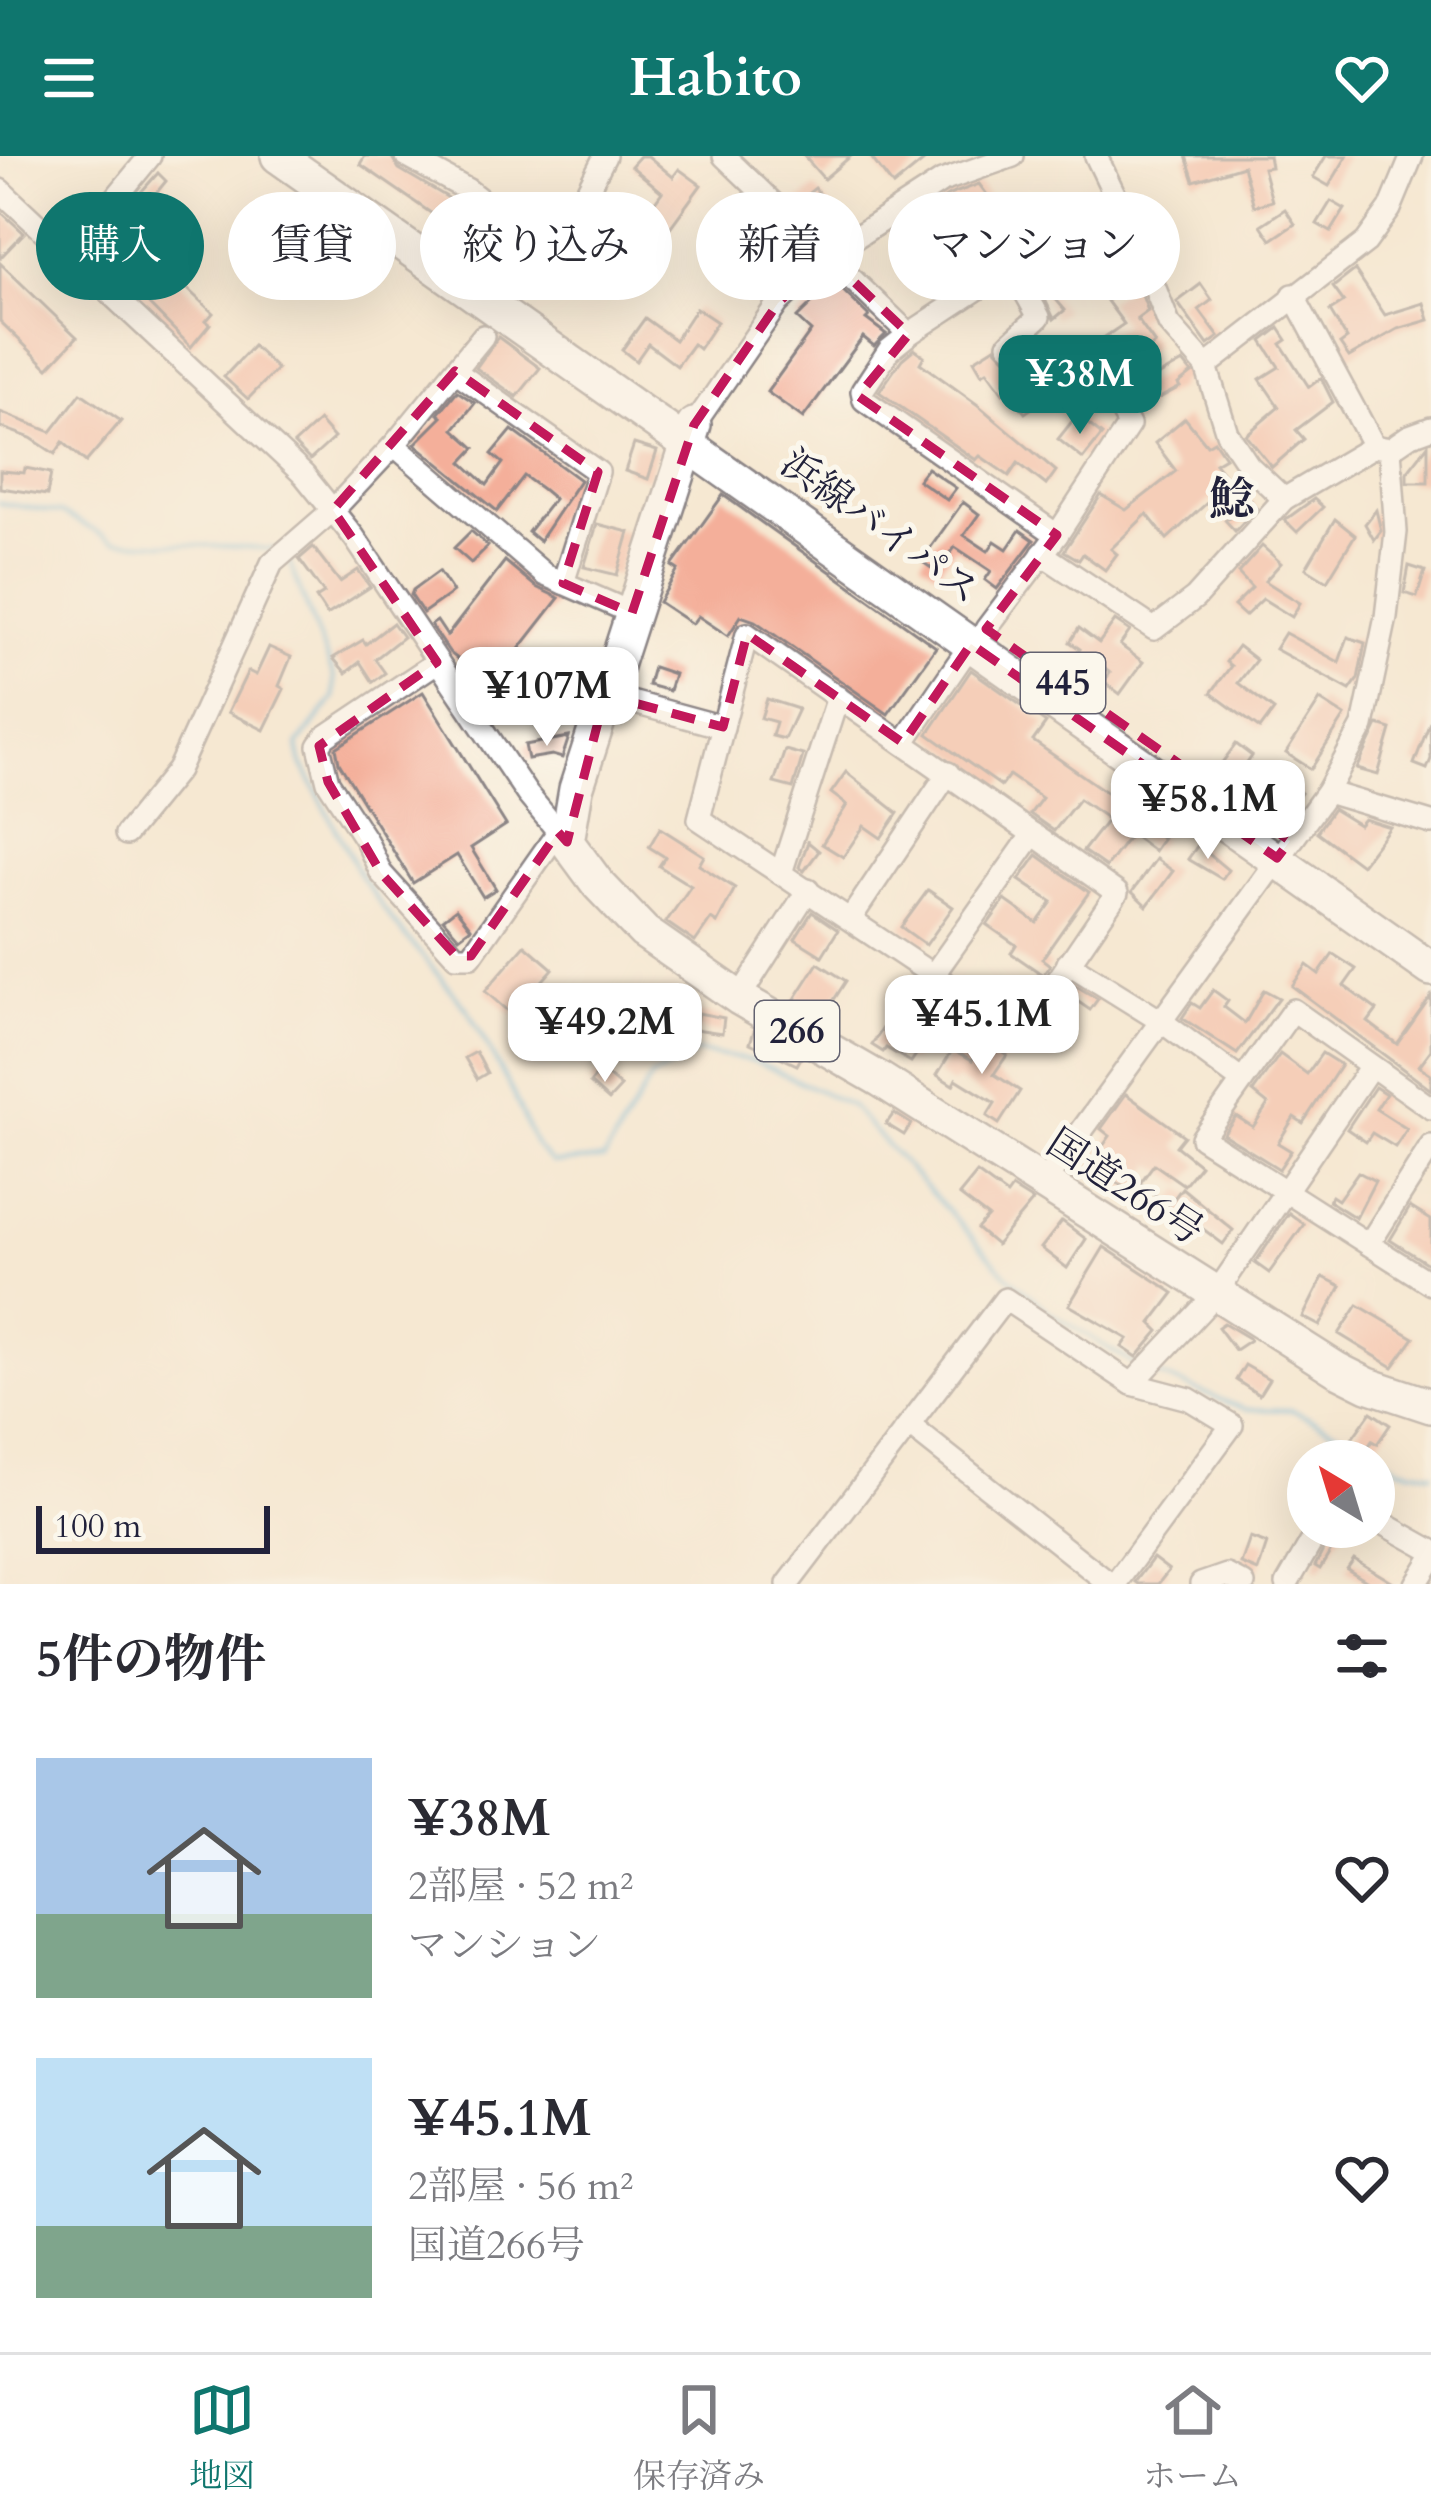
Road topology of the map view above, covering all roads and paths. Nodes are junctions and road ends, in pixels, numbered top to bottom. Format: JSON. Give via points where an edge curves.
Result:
{"nodes":[{"id":1,"x":150,"y":156,"type":"edge"},
{"id":2,"x":278,"y":156,"type":"edge"},
{"id":3,"x":406,"y":156,"type":"edge"},
{"id":4,"x":605,"y":156,"type":"edge"},
{"id":5,"x":724,"y":156,"type":"edge"},
{"id":6,"x":1012,"y":156,"type":"edge"},
{"id":7,"x":1096,"y":156,"type":"edge"},
{"id":8,"x":1412,"y":156,"type":"edge"},
{"id":9,"x":316,"y":168,"type":"edge"},
{"id":10,"x":0,"y":190,"type":"edge"},
{"id":11,"x":121,"y":192,"type":"edge"},
{"id":12,"x":761,"y":192,"type":"edge"},
{"id":13,"x":36,"y":223,"type":"edge"},
{"id":14,"x":864,"y":231,"type":"edge"},
{"id":15,"x":864,"y":292,"type":"edge"},
{"id":16,"x":1293,"y":295,"type":"junction"},
{"id":17,"x":119,"y":300,"type":"edge"},
{"id":18,"x":781,"y":300,"type":"edge"},
{"id":19,"x":908,"y":334,"type":"junction"},
{"id":20,"x":483,"y":337,"type":"tunnel mouth"},
{"id":21,"x":1206,"y":366,"type":"junction"},
{"id":22,"x":454,"y":371,"type":"junction"},
{"id":23,"x":1431,"y":428,"type":"edge"},
{"id":24,"x":691,"y":433,"type":"junction"},
{"id":25,"x":394,"y":445,"type":"junction"},
{"id":26,"x":1382,"y":447,"type":"junction"},
{"id":27,"x":1284,"y":499,"type":"junction"},
{"id":28,"x":333,"y":510,"type":"junction"},
{"id":29,"x":1057,"y":535,"type":"junction"},
{"id":30,"x":1042,"y":554,"type":"junction"},
{"id":31,"x":563,"y":583,"type":"junction"},
{"id":32,"x":632,"y":613,"type":"junction"},
{"id":33,"x":978,"y":637,"type":"junction"},
{"id":34,"x":437,"y":662,"type":"junction"},
{"id":35,"x":605,"y":695,"type":"junction"},
{"id":36,"x":838,"y":697,"type":"junction"},
{"id":37,"x":723,"y":727,"type":"junction"},
{"id":38,"x":903,"y":743,"type":"junction"},
{"id":39,"x":948,"y":773,"type":"junction"},
{"id":40,"x":1327,"y":792,"type":"junction"},
{"id":41,"x":1431,"y":824,"type":"edge"},
{"id":42,"x":126,"y":834,"type":"dead end"},
{"id":43,"x":1033,"y":834,"type":"junction"},
{"id":44,"x":563,"y":837,"type":"junction"},
{"id":45,"x":1284,"y":849,"type":"junction"},
{"id":46,"x":781,"y":873,"type":"junction"},
{"id":47,"x":808,"y":890,"type":"junction"},
{"id":48,"x":851,"y":917,"type":"junction"},
{"id":49,"x":1431,"y":943,"type":"edge"},
{"id":50,"x":1068,"y":963,"type":"junction"},
{"id":51,"x":1431,"y":969,"type":"edge"},
{"id":52,"x":934,"y":974,"type":"junction"},
{"id":53,"x":739,"y":998,"type":"junction"},
{"id":54,"x":1161,"y":1021,"type":"junction"},
{"id":55,"x":1371,"y":1066,"type":"junction"},
{"id":56,"x":1242,"y":1081,"type":"junction"},
{"id":57,"x":1431,"y":1108,"type":"edge"},
{"id":58,"x":1431,"y":1146,"type":"edge"},
{"id":59,"x":1043,"y":1184,"type":"junction"},
{"id":60,"x":1285,"y":1192,"type":"junction"},
{"id":61,"x":1369,"y":1244,"type":"junction"},
{"id":62,"x":1431,"y":1284,"type":"edge"},
{"id":63,"x":1215,"y":1294,"type":"junction"},
{"id":64,"x":1132,"y":1384,"type":"junction"},
{"id":65,"x":1431,"y":1406,"type":"edge"},
{"id":66,"x":910,"y":1426,"type":"junction"},
{"id":67,"x":1395,"y":1530,"type":"edge"},
{"id":68,"x":1308,"y":1548,"type":"edge"},
{"id":69,"x":1431,"y":1550,"type":"edge"},
{"id":70,"x":1431,"y":1560,"type":"edge"},
{"id":71,"x":788,"y":1584,"type":"edge"},
{"id":72,"x":1113,"y":1584,"type":"edge"},
{"id":73,"x":1201,"y":1584,"type":"edge"},
{"id":74,"x":1244,"y":1584,"type":"edge"},
{"id":75,"x":1288,"y":1584,"type":"edge"},
{"id":76,"x":1416,"y":1584,"type":"edge"}],
"edges":[{"from":1,"to":11,"type":"street"},
{"from":2,"to":9,"type":"highway","name":"浜線バイパス"},
{"from":3,"to":4,"type":"street","via":[[468,190],[541,256]]},
{"from":5,"to":12,"type":"street"},
{"from":6,"to":14,"type":"street","via":[[966,170]]},
{"from":7,"to":21,"type":"street","via":[[1169,324]]},
{"from":8,"to":16,"type":"street","via":[[1366,242]]},
{"from":9,"to":24,"type":"highway","name":"浜線バイパス"},
{"from":10,"to":13,"type":"street"},
{"from":15,"to":19,"type":"street"},
{"from":16,"to":21,"type":"street"},
{"from":16,"to":26,"type":"street"},
{"from":17,"to":28,"type":"street"},
{"from":18,"to":24,"type":"street"},
{"from":19,"to":29,"type":"street","via":[[889,350],[864,400]]},
{"from":19,"to":29,"type":"street","via":[[1010,266],[1039,317],[1009,344],[1061,390],[1115,399],[1129,425]]},
{"from":20,"to":22,"type":"street"},
{"from":21,"to":27,"type":"street","via":[[1227,433]]},
{"from":22,"to":25,"type":"street"},
{"from":22,"to":31,"type":"street","via":[[598,472]]},
{"from":23,"to":26,"type":"street"},
{"from":24,"to":32,"type":"highway"},
{"from":24,"to":33,"type":"highway","name":"浜線バイパス","number":"445"},
{"from":25,"to":28,"type":"street"},
{"from":25,"to":31,"type":"street"},
{"from":26,"to":27,"type":"street"},
{"from":26,"to":40,"type":"street","via":[[1396,532],[1385,617],[1363,726]]},
{"from":27,"to":30,"type":"street","via":[[1195,598],[1154,629]]},
{"from":28,"to":34,"type":"street"},
{"from":28,"to":42,"type":"street","via":[[272,563],[178,770]]},
{"from":29,"to":30,"type":"street"},
{"from":30,"to":33,"type":"street"},
{"from":31,"to":32,"type":"street"},
{"from":32,"to":35,"type":"highway"},
{"from":33,"to":38,"type":"street"},
{"from":33,"to":45,"type":"highway","name":"浜線バイパス","number":"445"},
{"from":34,"to":44,"type":"street"},
{"from":34,"to":44,"type":"street","via":[[319,746],[328,782],[381,873],[456,956],[471,956]]},
{"from":35,"to":37,"type":"street"},
{"from":35,"to":44,"type":"highway"},
{"from":36,"to":37,"type":"street","via":[[747,634]]},
{"from":36,"to":38,"type":"street"},
{"from":36,"to":46,"type":"street"},
{"from":37,"to":46,"type":"street","via":[[699,820]]},
{"from":38,"to":39,"type":"street"},
{"from":39,"to":43,"type":"street"},
{"from":39,"to":48,"type":"street"},
{"from":40,"to":41,"type":"street"},
{"from":40,"to":45,"type":"street"},
{"from":43,"to":50,"type":"street","via":[[1117,893]]},
{"from":43,"to":52,"type":"street"},
{"from":44,"to":53,"type":"highway","name":"国道266号","number":"266","via":[[644,932]]},
{"from":45,"to":49,"type":"highway","name":"浜線バイパス","number":"445"},
{"from":45,"to":51,"type":"highway","name":"浜線バイパス","number":"445"},
{"from":45,"to":54,"type":"street"},
{"from":46,"to":47,"type":"street"},
{"from":47,"to":48,"type":"street"},
{"from":47,"to":53,"type":"street"},
{"from":48,"to":52,"type":"street"},
{"from":50,"to":52,"type":"street","via":[[1021,1034]]},
{"from":50,"to":54,"type":"street"},
{"from":53,"to":59,"type":"highway","name":"国道266号","number":"266"},
{"from":54,"to":56,"type":"street"},
{"from":54,"to":59,"type":"street"},
{"from":55,"to":56,"type":"street","via":[[1293,1010]]},
{"from":55,"to":57,"type":"street"},
{"from":55,"to":60,"type":"street"},
{"from":56,"to":60,"type":"street","via":[[1202,1138]]},
{"from":58,"to":61,"type":"street"},
{"from":59,"to":63,"type":"highway","name":"国道266号","number":"266"},
{"from":60,"to":61,"type":"street"},
{"from":60,"to":63,"type":"street"},
{"from":61,"to":62,"type":"street"},
{"from":63,"to":64,"type":"street"},
{"from":63,"to":65,"type":"highway","name":"国道266号","number":"266","via":[[1368,1385]]},
{"from":64,"to":66,"type":"street","via":[[1005,1299]]},
{"from":64,"to":72,"type":"street","via":[[1189,1399],[1232,1425]]},
{"from":66,"to":71,"type":"street"},
{"from":66,"to":72,"type":"street"},
{"from":67,"to":69,"type":"street"},
{"from":68,"to":75,"type":"street"},
{"from":70,"to":76,"type":"street"},
{"from":73,"to":74,"type":"street","via":[[1227,1575]]}]}
